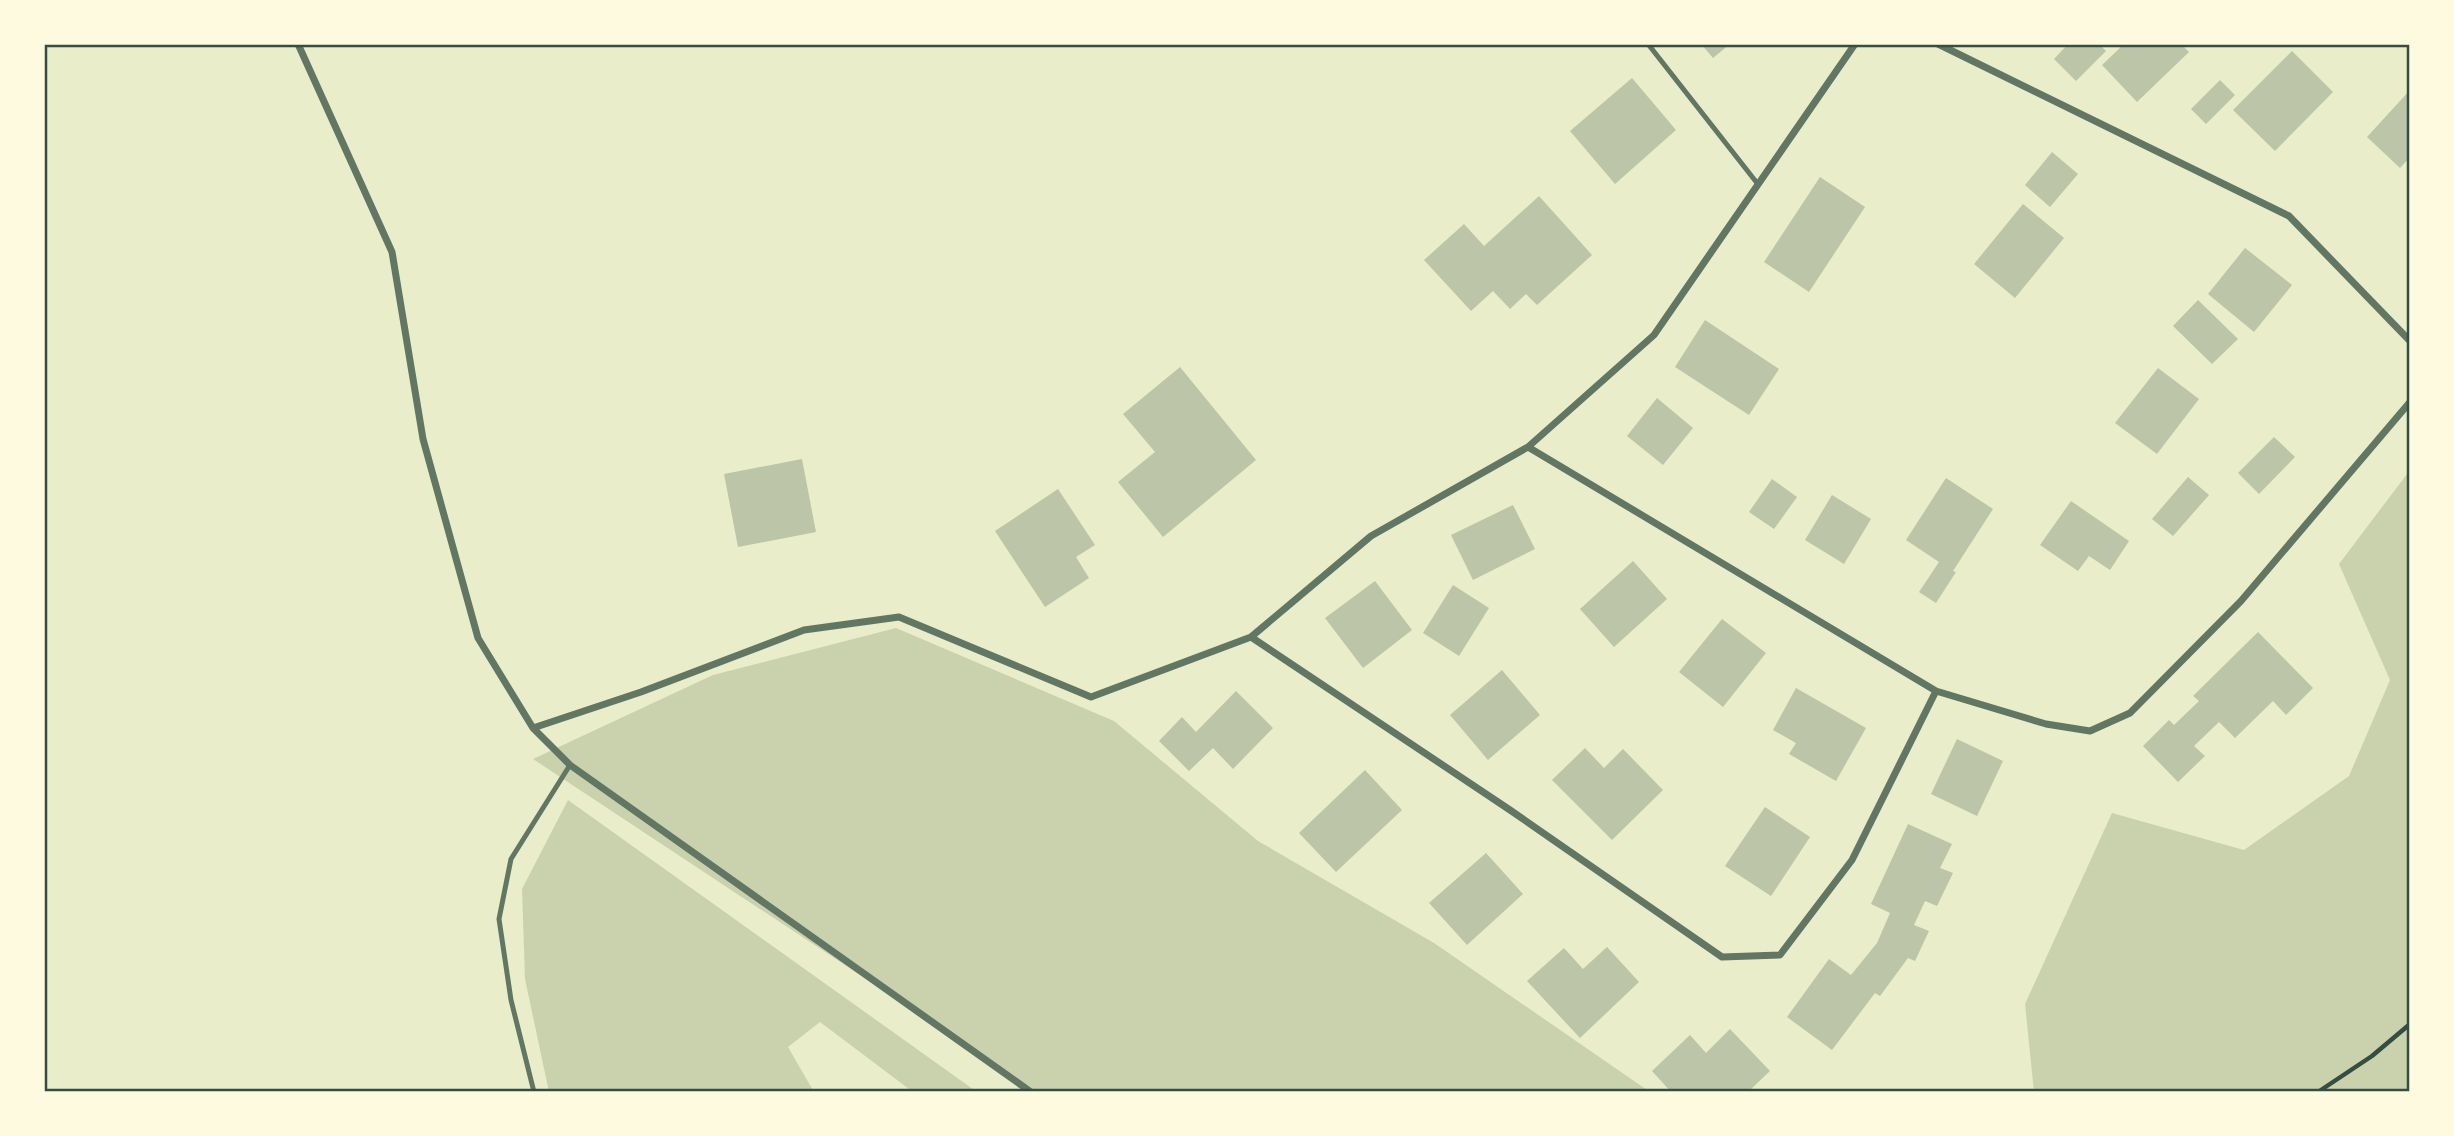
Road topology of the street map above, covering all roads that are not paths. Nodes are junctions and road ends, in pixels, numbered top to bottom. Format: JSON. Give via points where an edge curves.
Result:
{"nodes":[{"id":1,"x":298,"y":44,"type":"edge"},
{"id":2,"x":1648,"y":44,"type":"edge"},
{"id":3,"x":1855,"y":44,"type":"edge"},
{"id":4,"x":1938,"y":44,"type":"edge"},
{"id":5,"x":1757,"y":183,"type":"junction"},
{"id":6,"x":2410,"y":341,"type":"edge"},
{"id":7,"x":2410,"y":402,"type":"edge"},
{"id":8,"x":1528,"y":447,"type":"junction"},
{"id":9,"x":1251,"y":637,"type":"junction"},
{"id":10,"x":1936,"y":691,"type":"junction"},
{"id":11,"x":533,"y":728,"type":"junction"},
{"id":12,"x":570,"y":765,"type":"junction"},
{"id":13,"x":534,"y":1092,"type":"edge"},
{"id":14,"x":1031,"y":1092,"type":"edge"}],
"edges":[{"from":1,"to":11,"type":"street","via":[[392,252],[423,439],[478,638]]},
{"from":2,"to":5,"type":"lane"},
{"from":3,"to":5,"type":"street"},
{"from":4,"to":6,"type":"street","via":[[2289,216]]},
{"from":5,"to":8,"type":"street","via":[[1654,335]]},
{"from":7,"to":10,"type":"street","via":[[2241,601],[2130,713],[2090,730],[2046,724]]},
{"from":8,"to":9,"type":"street","via":[[1371,536]]},
{"from":8,"to":10,"type":"street"},
{"from":9,"to":10,"type":"street","via":[[1721,957],[1780,955],[1852,860]]},
{"from":9,"to":11,"type":"street","via":[[1091,697],[899,617],[804,629]]},
{"from":11,"to":12,"type":"street"},
{"from":12,"to":13,"type":"lane","via":[[511,859],[499,919],[511,1000]]},
{"from":12,"to":14,"type":"street"}]}
